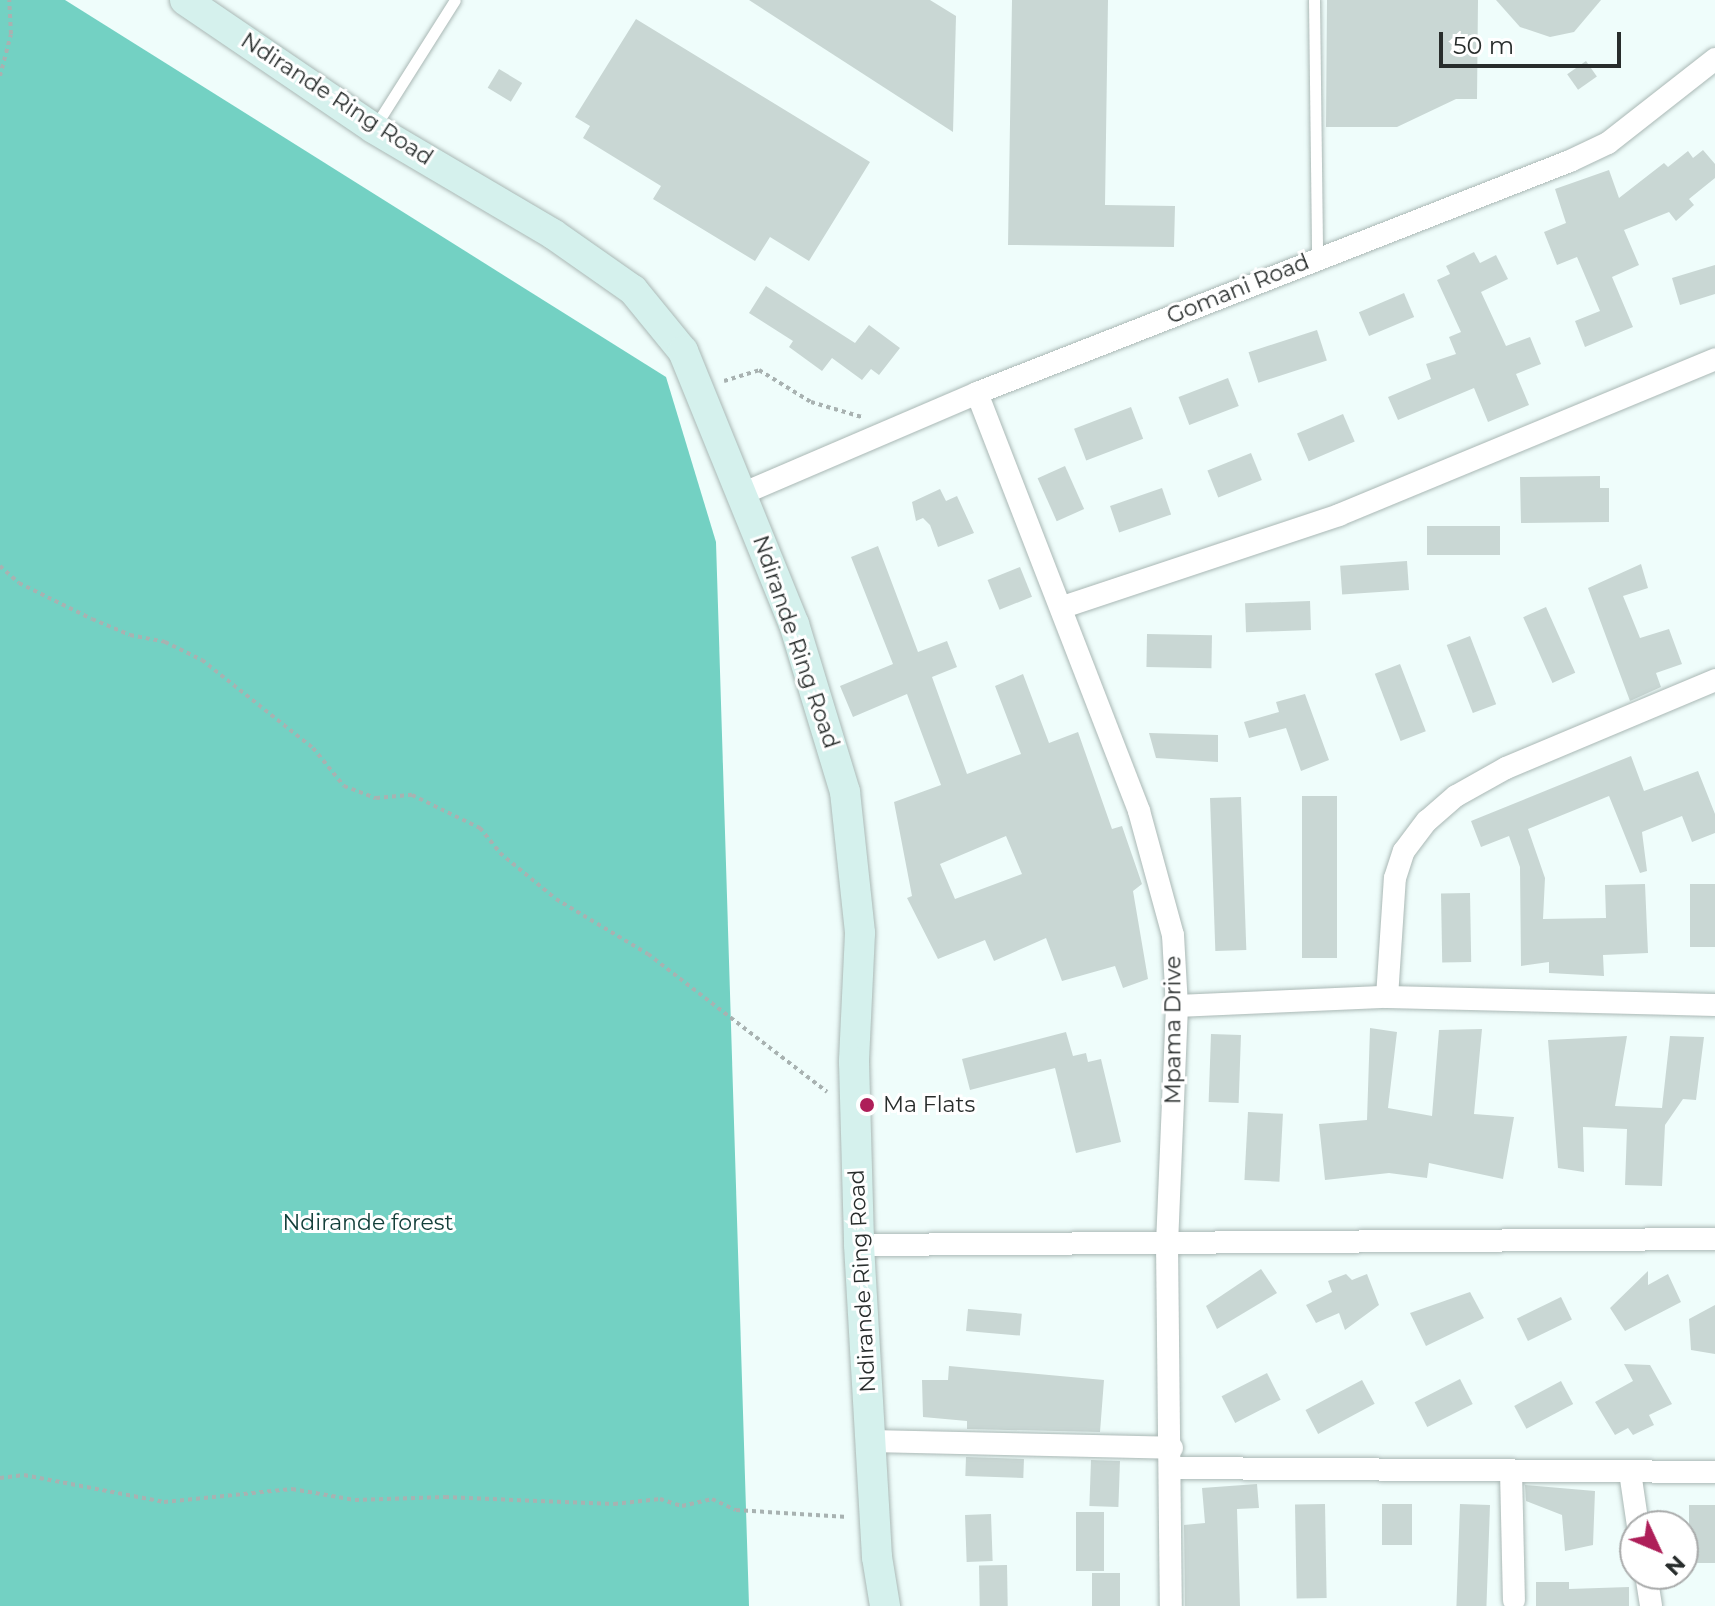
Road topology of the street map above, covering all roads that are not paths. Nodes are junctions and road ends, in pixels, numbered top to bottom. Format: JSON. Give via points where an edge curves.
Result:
{"nodes":[{"id":1,"x":185,"y":0,"type":"edge"},
{"id":2,"x":455,"y":0,"type":"edge"},
{"id":3,"x":1314,"y":0,"type":"edge"},
{"id":4,"x":1715,"y":59,"type":"edge"},
{"id":5,"x":373,"y":128,"type":"junction"},
{"id":6,"x":1317,"y":258,"type":"junction"},
{"id":7,"x":1715,"y":359,"type":"edge"},
{"id":8,"x":977,"y":393,"type":"junction"},
{"id":9,"x":744,"y":493,"type":"junction"},
{"id":10,"x":1063,"y":607,"type":"junction"},
{"id":11,"x":1715,"y":680,"type":"edge"},
{"id":12,"x":1387,"y":997,"type":"junction"},
{"id":13,"x":1715,"y":1005,"type":"edge"},
{"id":14,"x":1177,"y":1006,"type":"junction"},
{"id":15,"x":1715,"y":1239,"type":"edge"},
{"id":16,"x":1167,"y":1242,"type":"junction"},
{"id":17,"x":859,"y":1245,"type":"junction"},
{"id":18,"x":870,"y":1441,"type":"junction"},
{"id":19,"x":1173,"y":1458,"type":"junction"},
{"id":20,"x":1511,"y":1471,"type":"junction"},
{"id":21,"x":1630,"y":1472,"type":"junction"},
{"id":22,"x":1715,"y":1472,"type":"edge"},
{"id":23,"x":1636,"y":1510,"type":"edge"},
{"id":24,"x":1514,"y":1600,"type":"dead end"},
{"id":25,"x":885,"y":1606,"type":"edge"},
{"id":26,"x":1171,"y":1606,"type":"edge"}],
"edges":[{"from":1,"to":5,"type":"street","name":"Ndirande Ring Road"},
{"from":2,"to":5,"type":"lane"},
{"from":3,"to":6,"type":"lane"},
{"from":4,"to":6,"type":"street","name":"Gomani Road","via":[[1608,143]]},
{"from":5,"to":9,"type":"street","name":"Ndirande Ring Road","via":[[500,199],[633,290],[683,351]]},
{"from":6,"to":8,"type":"street","name":"Gomani Road"},
{"from":7,"to":10,"type":"street","via":[[1339,515]]},
{"from":8,"to":9,"type":"street","name":"Gomani Road"},
{"from":8,"to":10,"type":"street","name":"Mpama Drive"},
{"from":9,"to":17,"type":"street","name":"Ndirande Ring Road","via":[[812,676],[845,792],[860,933],[855,1119]]},
{"from":10,"to":14,"type":"street","name":"Mpama Drive","via":[[1162,879],[1173,935]]},
{"from":11,"to":12,"type":"street","via":[[1506,768],[1456,796],[1427,821],[1404,851],[1395,878]]},
{"from":12,"to":13,"type":"street"},
{"from":12,"to":14,"type":"street"},
{"from":14,"to":16,"type":"street","name":"Mpama Drive"},
{"from":15,"to":16,"type":"street"},
{"from":16,"to":17,"type":"street"},
{"from":16,"to":19,"type":"street","name":"Mpama Drive"},
{"from":17,"to":18,"type":"street","name":"Ndirande Ring Road"},
{"from":18,"to":19,"type":"street"},
{"from":18,"to":25,"type":"street","name":"Ndirande Ring Road"},
{"from":19,"to":20,"type":"street"},
{"from":19,"to":26,"type":"street","name":"Mpama Drive"},
{"from":20,"to":21,"type":"street"},
{"from":20,"to":24,"type":"street"},
{"from":21,"to":22,"type":"street"},
{"from":21,"to":23,"type":"street"}]}
